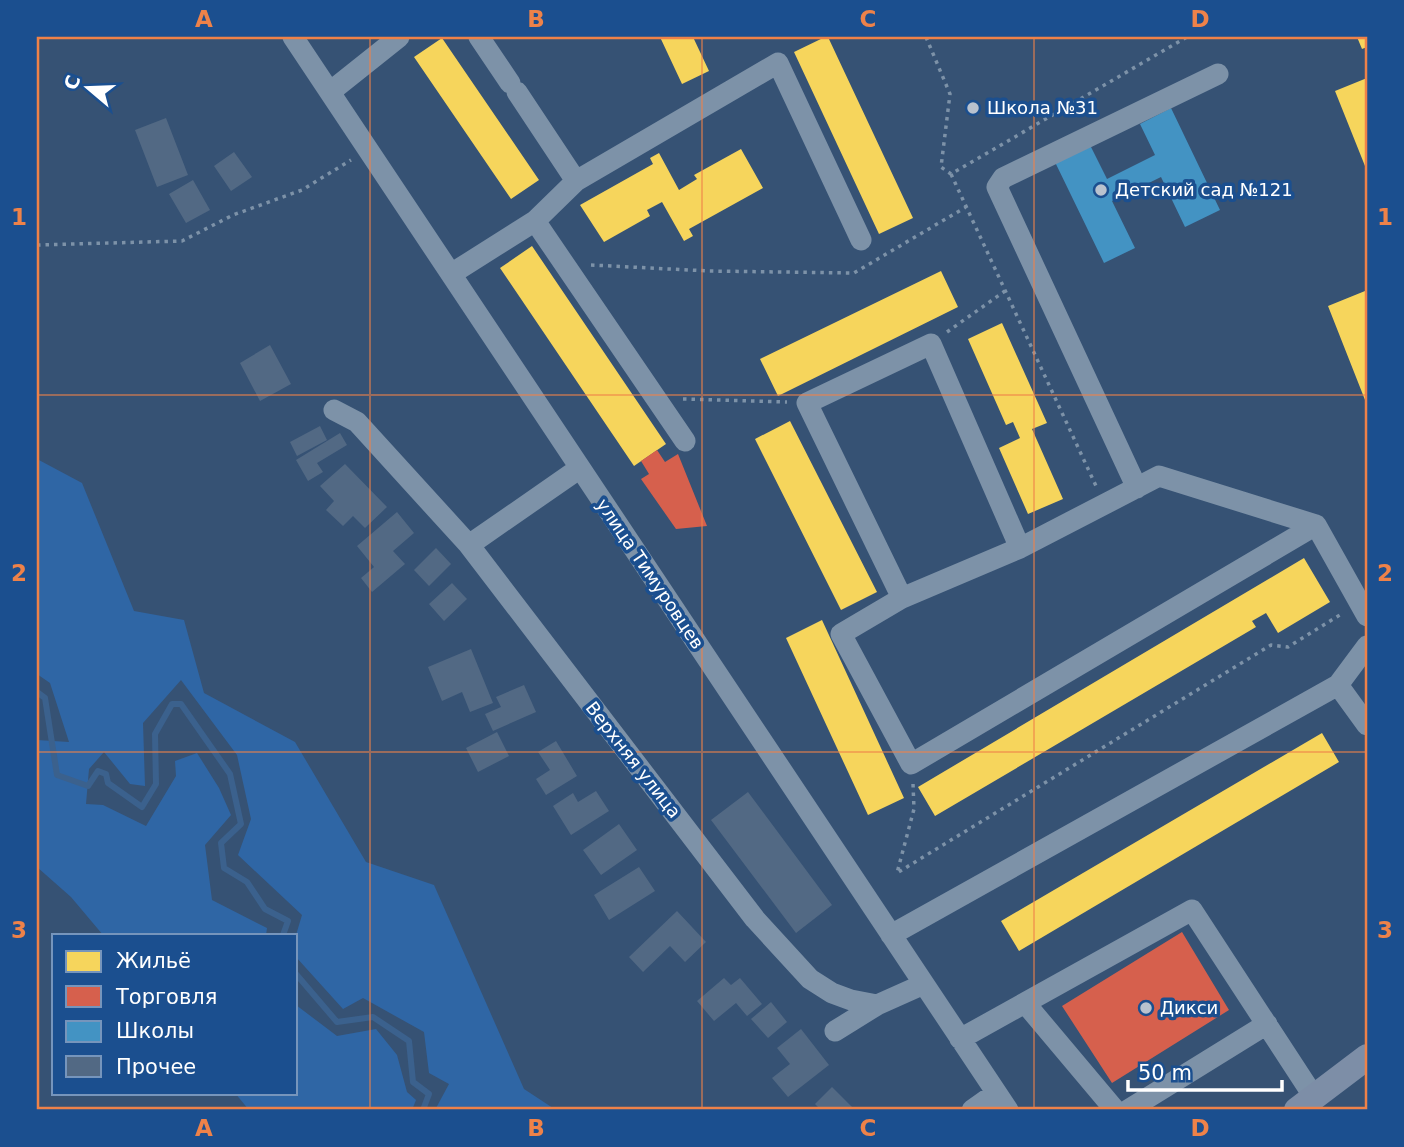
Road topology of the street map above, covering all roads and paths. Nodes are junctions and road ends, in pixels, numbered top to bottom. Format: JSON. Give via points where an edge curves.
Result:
{"nodes":[{"id":1,"x":293,"y":37,"type":"edge"},
{"id":2,"x":399,"y":37,"type":"edge"},
{"id":3,"x":479,"y":37,"type":"edge"},
{"id":4,"x":926,"y":37,"type":"edge"},
{"id":5,"x":1187,"y":37,"type":"edge"},
{"id":6,"x":1218,"y":74,"type":"dead end"},
{"id":7,"x":330,"y":92,"type":"junction"},
{"id":8,"x":368,"y":149,"type":"junction"},
{"id":9,"x":951,"y":174,"type":"junction"},
{"id":10,"x":576,"y":181,"type":"junction"},
{"id":11,"x":966,"y":208,"type":"junction"},
{"id":12,"x":535,"y":221,"type":"junction"},
{"id":13,"x":861,"y":240,"type":"dead end"},
{"id":14,"x":37,"y":245,"type":"edge"},
{"id":15,"x":564,"y":264,"type":"junction"},
{"id":16,"x":451,"y":274,"type":"junction"},
{"id":17,"x":1005,"y":291,"type":"junction"},
{"id":18,"x":931,"y":344,"type":"junction"},
{"id":19,"x":656,"y":398,"type":"junction"},
{"id":20,"x":807,"y":402,"type":"junction"},
{"id":21,"x":334,"y":410,"type":"dead end"},
{"id":22,"x":685,"y":441,"type":"dead end"},
{"id":23,"x":580,"y":468,"type":"junction"},
{"id":24,"x":1137,"y":488,"type":"junction"},
{"id":25,"x":1105,"y":504,"type":"junction"},
{"id":26,"x":1316,"y":525,"type":"junction"},
{"id":27,"x":468,"y":545,"type":"junction"},
{"id":28,"x":1020,"y":548,"type":"junction"},
{"id":29,"x":902,"y":598,"type":"junction"},
{"id":30,"x":1364,"y":609,"type":"edge"},
{"id":31,"x":1367,"y":646,"type":"edge"},
{"id":32,"x":1338,"y":685,"type":"junction"},
{"id":33,"x":1367,"y":725,"type":"edge"},
{"id":34,"x":911,"y":764,"type":"junction"},
{"id":35,"x":891,"y":935,"type":"junction"},
{"id":36,"x":924,"y":984,"type":"junction"},
{"id":37,"x":1025,"y":1003,"type":"junction"},
{"id":38,"x":877,"y":1004,"type":"junction"},
{"id":39,"x":1267,"y":1024,"type":"junction"},
{"id":40,"x":835,"y":1031,"type":"dead end"},
{"id":41,"x":960,"y":1040,"type":"junction"},
{"id":42,"x":1367,"y":1057,"type":"edge"},
{"id":43,"x":1002,"y":1101,"type":"edge"},
{"id":44,"x":1306,"y":1104,"type":"edge"},
{"id":45,"x":972,"y":1110,"type":"edge"},
{"id":46,"x":1115,"y":1110,"type":"edge"},
{"id":47,"x":1128,"y":1110,"type":"edge"}],
"edges":[{"from":1,"to":7,"type":"street","name":"улица Тимуровцев"},
{"from":2,"to":7,"type":"street"},
{"from":3,"to":10,"type":"street"},
{"from":4,"to":9,"type":"path","via":[[950,94],[941,167]]},
{"from":5,"to":9,"type":"path"},
{"from":6,"to":24,"type":"street","via":[[1003,178],[997,187]]},
{"from":7,"to":8,"type":"street","name":"улица Тимуровцев"},
{"from":8,"to":14,"type":"path","via":[[302,190],[233,215],[182,241]]},
{"from":8,"to":16,"type":"street","name":"улица Тимуровцев"},
{"from":9,"to":11,"type":"path"},
{"from":10,"to":12,"type":"street"},
{"from":10,"to":13,"type":"street","via":[[778,63]]},
{"from":11,"to":15,"type":"path","via":[[854,273]]},
{"from":11,"to":17,"type":"path"},
{"from":12,"to":15,"type":"street"},
{"from":12,"to":16,"type":"street"},
{"from":15,"to":19,"type":"street"},
{"from":16,"to":23,"type":"street","name":"улица Тимуровцев"},
{"from":17,"to":18,"type":"path"},
{"from":17,"to":25,"type":"path"},
{"from":18,"to":20,"type":"street"},
{"from":18,"to":28,"type":"street"},
{"from":19,"to":20,"type":"path"},
{"from":19,"to":22,"type":"street"},
{"from":20,"to":29,"type":"street"},
{"from":21,"to":27,"type":"street","name":"Верхняя улица","via":[[357,422]]},
{"from":23,"to":27,"type":"street"},
{"from":23,"to":35,"type":"street","name":"улица Тимуровцев"},
{"from":24,"to":25,"type":"street"},
{"from":24,"to":26,"type":"street","via":[[1159,476]]},
{"from":25,"to":28,"type":"street"},
{"from":26,"to":30,"type":"street"},
{"from":26,"to":34,"type":"street"},
{"from":27,"to":38,"type":"street","name":"Верхняя улица","via":[[755,919],[810,979],[832,993]]},
{"from":28,"to":29,"type":"street"},
{"from":29,"to":34,"type":"street","via":[[841,634]]},
{"from":30,"to":34,"type":"path","via":[[1288,647],[1270,645],[897,873],[914,809]]},
{"from":31,"to":32,"type":"street"},
{"from":32,"to":33,"type":"street"},
{"from":32,"to":35,"type":"street"},
{"from":35,"to":36,"type":"street","name":"улица Тимуровцев"},
{"from":36,"to":38,"type":"street"},
{"from":36,"to":41,"type":"street","name":"улица Тимуровцев"},
{"from":37,"to":39,"type":"street","via":[[1192,910]]},
{"from":37,"to":41,"type":"street"},
{"from":37,"to":46,"type":"street"},
{"from":38,"to":40,"type":"street"},
{"from":39,"to":44,"type":"street"},
{"from":39,"to":47,"type":"street"},
{"from":41,"to":43,"type":"street","name":"улица Тимуровцев"},
{"from":42,"to":44,"type":"main road"},
{"from":43,"to":45,"type":"street"}]}
